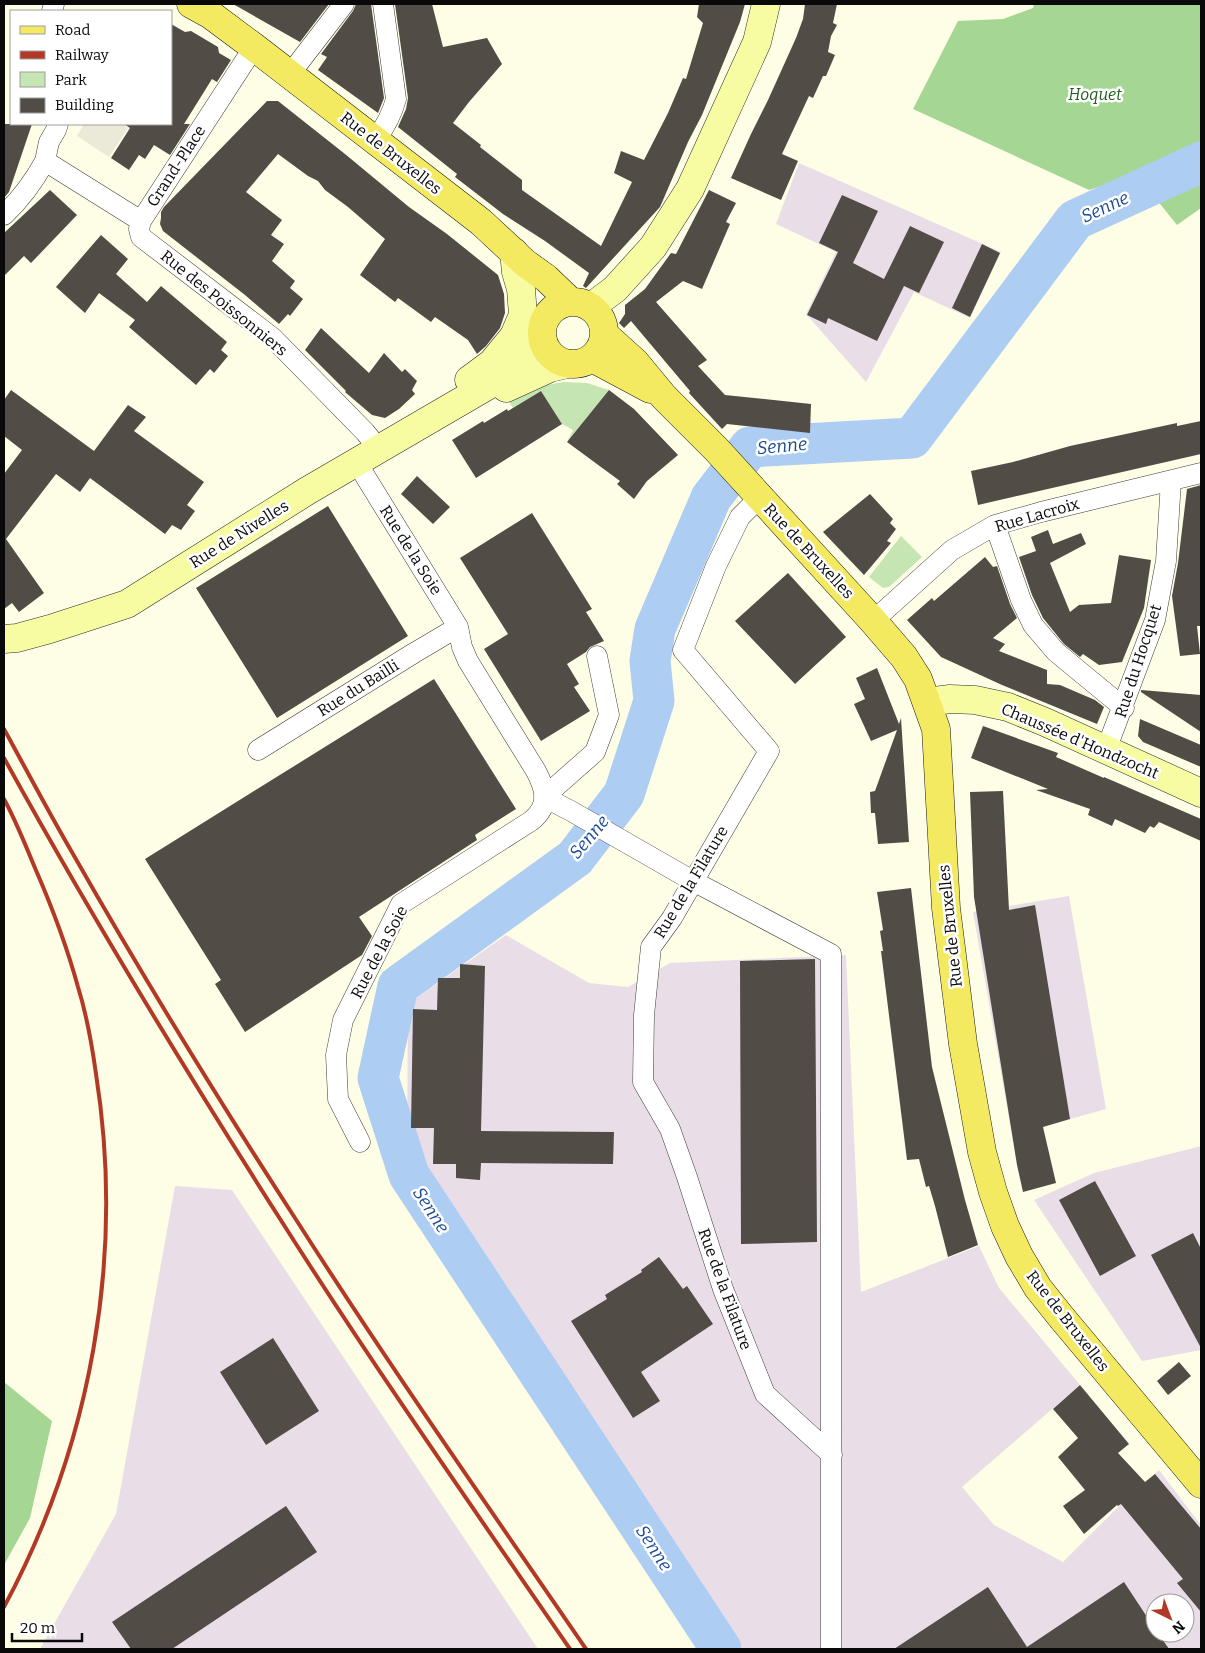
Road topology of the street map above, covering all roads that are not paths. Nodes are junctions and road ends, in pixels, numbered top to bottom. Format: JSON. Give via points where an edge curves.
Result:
{"nodes":[{"id":1,"x":191,"y":4,"type":"edge"},
{"id":2,"x":344,"y":4,"type":"edge"},
{"id":3,"x":383,"y":4,"type":"edge"},
{"id":4,"x":766,"y":4,"type":"edge"},
{"id":5,"x":254,"y":47,"type":"junction"},
{"id":6,"x":290,"y":74,"type":"junction"},
{"id":7,"x":58,"y":125,"type":"edge"},
{"id":8,"x":375,"y":141,"type":"junction"},
{"id":9,"x":45,"y":161,"type":"junction"},
{"id":10,"x":4,"y":215,"type":"edge"},
{"id":11,"x":140,"y":221,"type":"junction"},
{"id":12,"x":520,"y":257,"type":"junction"},
{"id":13,"x":582,"y":329,"type":"junction"},
{"id":14,"x":464,"y":400,"type":"junction"},
{"id":15,"x":368,"y":456,"type":"junction"},
{"id":16,"x":1201,"y":473,"type":"edge"},
{"id":17,"x":1171,"y":481,"type":"junction"},
{"id":18,"x":756,"y":493,"type":"junction"},
{"id":19,"x":995,"y":525,"type":"junction"},
{"id":20,"x":873,"y":621,"type":"junction"},
{"id":21,"x":458,"y":626,"type":"junction"},
{"id":22,"x":4,"y":639,"type":"edge"},
{"id":23,"x":597,"y":656,"type":"dead end"},
{"id":24,"x":927,"y":702,"type":"junction"},
{"id":25,"x":1124,"y":708,"type":"junction"},
{"id":26,"x":258,"y":750,"type":"dead end"},
{"id":27,"x":1106,"y":750,"type":"junction"},
{"id":28,"x":1201,"y":793,"type":"edge"},
{"id":29,"x":544,"y":797,"type":"junction"},
{"id":30,"x":693,"y":881,"type":"junction"},
{"id":31,"x":360,"y":1142,"type":"dead end"},
{"id":32,"x":832,"y":1455,"type":"junction"},
{"id":33,"x":1201,"y":1484,"type":"edge"},
{"id":34,"x":831,"y":1649,"type":"edge"}],
"edges":[{"from":1,"to":5,"type":"main road"},
{"from":2,"to":6,"type":"street"},
{"from":3,"to":8,"type":"street","via":[[396,98],[393,112]]},
{"from":4,"to":13,"type":"main road","via":[[757,42],[690,189],[653,247]]},
{"from":5,"to":6,"type":"main road","name":"Rue de Bruxelles"},
{"from":5,"to":11,"type":"street","name":"Grand-Place"},
{"from":6,"to":8,"type":"main road","name":"Rue de Bruxelles"},
{"from":7,"to":9,"type":"street","via":[[49,142]]},
{"from":8,"to":12,"type":"main road","name":"Rue de Bruxelles","via":[[481,222]]},
{"from":9,"to":10,"type":"street","via":[[33,183]]},
{"from":9,"to":11,"type":"street","name":"Grand-Place"},
{"from":11,"to":15,"type":"street","name":"Rue des Poissonniers","via":[[141,237],[273,338],[365,432]]},
{"from":12,"to":13,"type":"main road","name":"Rue de Bruxelles"},
{"from":12,"to":14,"type":"main road","via":[[516,272],[521,289],[522,315],[514,336],[492,362],[467,381]]},
{"from":13,"to":14,"type":"main road","name":"Rue de Nivelles","via":[[550,368],[498,391]]},
{"from":13,"to":14,"type":"main road","name":"Rue de Nivelles","via":[[543,322],[543,342],[520,364]]},
{"from":13,"to":18,"type":"main road","name":"Rue de Bruxelles","via":[[664,397]]},
{"from":14,"to":15,"type":"main road","name":"Rue de Nivelles"},
{"from":15,"to":21,"type":"street","name":"Rue de la Soie"},
{"from":15,"to":22,"type":"main road","name":"Rue de Nivelles","via":[[127,604],[50,629]]},
{"from":16,"to":17,"type":"street","name":"Rue Lacroix"},
{"from":17,"to":19,"type":"street","name":"Rue Lacroix"},
{"from":17,"to":25,"type":"street","name":"Rue du Hocquet","via":[[1166,561],[1155,620]]},
{"from":18,"to":20,"type":"main road","name":"Rue de Bruxelles"},
{"from":18,"to":30,"type":"street","name":"Rue de la Filature","via":[[716,566],[682,650],[769,751]]},
{"from":19,"to":20,"type":"street","name":"Rue Lacroix","via":[[952,550]]},
{"from":19,"to":25,"type":"street","via":[[1032,624],[1056,652]]},
{"from":20,"to":24,"type":"main road","name":"Rue de Bruxelles","via":[[904,657]]},
{"from":21,"to":26,"type":"street","name":"Rue du Bailli"},
{"from":21,"to":29,"type":"street","name":"Rue de la Soie","via":[[468,661],[536,771],[544,786]]},
{"from":23,"to":29,"type":"street","name":"Rue de la Soie","via":[[609,715],[596,752]]},
{"from":24,"to":27,"type":"main road","name":"Chaussée d'Hondzocht","via":[[975,700],[1008,707]]},
{"from":24,"to":33,"type":"main road","name":"Rue de Bruxelles","via":[[936,729],[946,908],[963,1044],[982,1152],[993,1192],[1019,1256],[1038,1288]]},
{"from":25,"to":27,"type":"street","name":"Rue du Hocquet"},
{"from":27,"to":28,"type":"main road","name":"Chaussée d'Hondzocht"},
{"from":29,"to":30,"type":"street"},
{"from":29,"to":31,"type":"street","name":"Rue de la Soie","via":[[541,810],[531,822],[401,904],[343,1020],[336,1055],[338,1099]]},
{"from":30,"to":32,"type":"street","name":"Rue de la Filature","via":[[651,947],[644,1015],[643,1082],[670,1129],[722,1289],[765,1394]]},
{"from":30,"to":32,"type":"street","via":[[831,954]]},
{"from":32,"to":34,"type":"street"}]}
